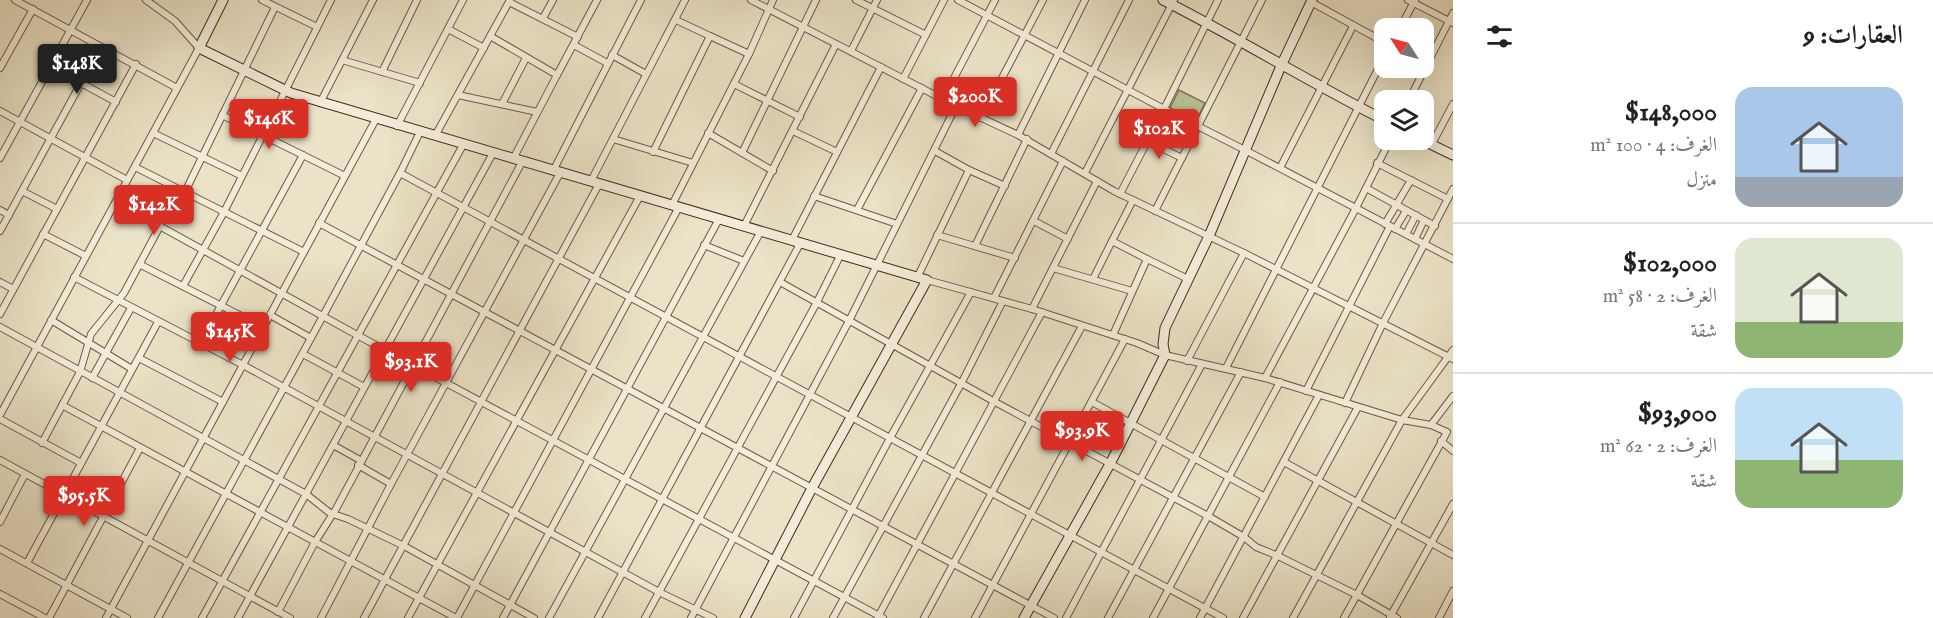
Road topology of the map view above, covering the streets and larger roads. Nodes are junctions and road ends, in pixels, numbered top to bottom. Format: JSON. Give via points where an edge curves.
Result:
{"nodes":[{"id":1,"x":15,"y":0,"type":"edge"},
{"id":2,"x":87,"y":0,"type":"edge"},
{"id":3,"x":147,"y":0,"type":"edge"},
{"id":4,"x":262,"y":0,"type":"edge"},
{"id":5,"x":331,"y":0,"type":"edge"},
{"id":6,"x":373,"y":0,"type":"edge"},
{"id":7,"x":417,"y":0,"type":"edge"},
{"id":8,"x":463,"y":0,"type":"edge"},
{"id":9,"x":553,"y":0,"type":"edge"},
{"id":10,"x":597,"y":0,"type":"edge"},
{"id":11,"x":641,"y":0,"type":"edge"},
{"id":12,"x":686,"y":0,"type":"edge"},
{"id":13,"x":751,"y":0,"type":"edge"},
{"id":14,"x":773,"y":0,"type":"edge"},
{"id":15,"x":816,"y":0,"type":"edge"},
{"id":16,"x":856,"y":0,"type":"edge"},
{"id":17,"x":878,"y":0,"type":"edge"},
{"id":18,"x":944,"y":0,"type":"edge"},
{"id":19,"x":958,"y":0,"type":"edge"},
{"id":20,"x":995,"y":0,"type":"edge"},
{"id":21,"x":1042,"y":0,"type":"edge"},
{"id":22,"x":1085,"y":0,"type":"edge"},
{"id":23,"x":1129,"y":0,"type":"edge"},
{"id":24,"x":1218,"y":0,"type":"edge"},
{"id":25,"x":1262,"y":0,"type":"edge"},
{"id":26,"x":221,"y":1,"type":"edge"},
{"id":27,"x":509,"y":1,"type":"edge"},
{"id":28,"x":1169,"y":1,"type":"edge"},
{"id":29,"x":1311,"y":1,"type":"edge"},
{"id":30,"x":1412,"y":1,"type":"edge"},
{"id":31,"x":25,"y":2,"type":"edge"},
{"id":32,"x":275,"y":6,"type":"junction"},
{"id":33,"x":33,"y":9,"type":"junction"},
{"id":34,"x":769,"y":9,"type":"junction"},
{"id":35,"x":873,"y":9,"type":"junction"},
{"id":36,"x":1453,"y":13,"type":"edge"},
{"id":37,"x":987,"y":15,"type":"junction"},
{"id":38,"x":543,"y":18,"type":"junction"},
{"id":39,"x":1404,"y":18,"type":"edge"},
{"id":40,"x":675,"y":20,"type":"junction"},
{"id":41,"x":1451,"y":22,"type":"edge"},
{"id":42,"x":1207,"y":24,"type":"junction"},
{"id":43,"x":1353,"y":26,"type":"junction"},
{"id":44,"x":317,"y":27,"type":"junction"},
{"id":45,"x":803,"y":27,"type":"junction"},
{"id":46,"x":71,"y":29,"type":"junction"},
{"id":47,"x":448,"y":29,"type":"junction"},
{"id":48,"x":1024,"y":34,"type":"junction"},
{"id":49,"x":926,"y":35,"type":"junction"},
{"id":50,"x":490,"y":36,"type":"junction"},
{"id":51,"x":710,"y":36,"type":"junction"},
{"id":52,"x":578,"y":37,"type":"junction"},
{"id":53,"x":1374,"y":37,"type":"edge"},
{"id":54,"x":1242,"y":42,"type":"junction"},
{"id":55,"x":836,"y":44,"type":"junction"},
{"id":56,"x":574,"y":45,"type":"junction"},
{"id":57,"x":199,"y":48,"type":"junction"},
{"id":58,"x":484,"y":48,"type":"junction"},
{"id":59,"x":851,"y":51,"type":"junction"},
{"id":60,"x":1058,"y":53,"type":"junction"},
{"id":61,"x":749,"y":54,"type":"junction"},
{"id":62,"x":612,"y":56,"type":"junction"},
{"id":63,"x":526,"y":58,"type":"junction"},
{"id":64,"x":342,"y":60,"type":"junction"},
{"id":65,"x":607,"y":63,"type":"junction"},
{"id":66,"x":136,"y":64,"type":"junction"},
{"id":67,"x":50,"y":66,"type":"junction"},
{"id":68,"x":1281,"y":66,"type":"junction"},
{"id":69,"x":881,"y":67,"type":"junction"},
{"id":70,"x":0,"y":68,"type":"edge"},
{"id":71,"x":243,"y":71,"type":"junction"},
{"id":72,"x":382,"y":72,"type":"junction"},
{"id":73,"x":1093,"y":73,"type":"junction"},
{"id":74,"x":646,"y":74,"type":"junction"},
{"id":75,"x":557,"y":75,"type":"junction"},
{"id":76,"x":1374,"y":77,"type":"edge"},
{"id":77,"x":903,"y":79,"type":"junction"},
{"id":78,"x":81,"y":83,"type":"junction"},
{"id":79,"x":420,"y":83,"type":"junction"},
{"id":80,"x":734,"y":84,"type":"junction"},
{"id":81,"x":1322,"y":87,"type":"junction"},
{"id":82,"x":177,"y":88,"type":"junction"},
{"id":83,"x":922,"y":88,"type":"junction"},
{"id":84,"x":1127,"y":90,"type":"junction"},
{"id":85,"x":1415,"y":90,"type":"edge"},
{"id":86,"x":286,"y":91,"type":"junction"},
{"id":87,"x":458,"y":95,"type":"junction"},
{"id":88,"x":943,"y":99,"type":"junction"},
{"id":89,"x":768,"y":101,"type":"junction"},
{"id":90,"x":116,"y":102,"type":"junction"},
{"id":91,"x":320,"y":103,"type":"junction"},
{"id":92,"x":502,"y":104,"type":"junction"},
{"id":93,"x":1453,"y":104,"type":"edge"},
{"id":94,"x":956,"y":106,"type":"junction"},
{"id":95,"x":1359,"y":107,"type":"junction"},
{"id":96,"x":1164,"y":109,"type":"junction"},
{"id":97,"x":0,"y":111,"type":"edge"},
{"id":98,"x":537,"y":112,"type":"junction"},
{"id":99,"x":222,"y":115,"type":"junction"},
{"id":100,"x":1374,"y":115,"type":"edge"},
{"id":101,"x":800,"y":117,"type":"junction"},
{"id":102,"x":981,"y":118,"type":"junction"},
{"id":103,"x":376,"y":119,"type":"junction"},
{"id":104,"x":20,"y":122,"type":"junction"},
{"id":105,"x":397,"y":126,"type":"junction"},
{"id":106,"x":1198,"y":126,"type":"junction"},
{"id":107,"x":793,"y":131,"type":"junction"},
{"id":108,"x":420,"y":132,"type":"junction"},
{"id":109,"x":153,"y":133,"type":"junction"},
{"id":110,"x":708,"y":133,"type":"junction"},
{"id":111,"x":1018,"y":135,"type":"junction"},
{"id":112,"x":263,"y":136,"type":"junction"},
{"id":113,"x":435,"y":137,"type":"junction"},
{"id":114,"x":51,"y":138,"type":"junction"},
{"id":115,"x":613,"y":139,"type":"junction"},
{"id":116,"x":1027,"y":139,"type":"junction"},
{"id":117,"x":1434,"y":140,"type":"edge"},
{"id":118,"x":1147,"y":141,"type":"junction"},
{"id":119,"x":463,"y":145,"type":"junction"},
{"id":120,"x":1434,"y":145,"type":"edge"},
{"id":121,"x":1245,"y":150,"type":"junction"},
{"id":122,"x":1384,"y":150,"type":"edge"},
{"id":123,"x":935,"y":151,"type":"junction"},
{"id":124,"x":653,"y":152,"type":"junction"},
{"id":125,"x":837,"y":152,"type":"junction"},
{"id":126,"x":493,"y":153,"type":"junction"},
{"id":127,"x":742,"y":153,"type":"junction"},
{"id":128,"x":1052,"y":154,"type":"junction"},
{"id":129,"x":303,"y":155,"type":"junction"},
{"id":130,"x":202,"y":156,"type":"junction"},
{"id":131,"x":1453,"y":156,"type":"edge"},
{"id":132,"x":85,"y":157,"type":"junction"},
{"id":133,"x":0,"y":158,"type":"edge"},
{"id":134,"x":1182,"y":158,"type":"junction"},
{"id":135,"x":518,"y":160,"type":"junction"},
{"id":136,"x":1063,"y":161,"type":"junction"},
{"id":137,"x":693,"y":163,"type":"junction"},
{"id":138,"x":1377,"y":163,"type":"junction"},
{"id":139,"x":135,"y":167,"type":"junction"},
{"id":140,"x":1280,"y":168,"type":"junction"},
{"id":141,"x":969,"y":170,"type":"junction"},
{"id":142,"x":772,"y":171,"type":"junction"},
{"id":143,"x":557,"y":172,"type":"junction"},
{"id":144,"x":400,"y":173,"type":"junction"},
{"id":145,"x":1085,"y":173,"type":"junction"},
{"id":146,"x":242,"y":176,"type":"junction"},
{"id":147,"x":345,"y":176,"type":"junction"},
{"id":148,"x":128,"y":180,"type":"junction"},
{"id":149,"x":1411,"y":180,"type":"junction"},
{"id":150,"x":1097,"y":182,"type":"junction"},
{"id":151,"x":595,"y":183,"type":"junction"},
{"id":152,"x":1005,"y":186,"type":"junction"},
{"id":153,"x":1318,"y":188,"type":"junction"},
{"id":154,"x":1366,"y":188,"type":"junction"},
{"id":155,"x":1453,"y":189,"type":"edge"},
{"id":156,"x":22,"y":191,"type":"junction"},
{"id":157,"x":184,"y":192,"type":"junction"},
{"id":158,"x":435,"y":192,"type":"junction"},
{"id":159,"x":1120,"y":194,"type":"junction"},
{"id":160,"x":640,"y":196,"type":"junction"},
{"id":161,"x":814,"y":196,"type":"junction"},
{"id":162,"x":1448,"y":199,"type":"junction"},
{"id":163,"x":1132,"y":200,"type":"junction"},
{"id":164,"x":116,"y":202,"type":"junction"},
{"id":165,"x":676,"y":206,"type":"junction"},
{"id":166,"x":1396,"y":206,"type":"junction"},
{"id":167,"x":463,"y":207,"type":"junction"},
{"id":168,"x":1356,"y":208,"type":"junction"},
{"id":169,"x":57,"y":209,"type":"junction"},
{"id":170,"x":0,"y":210,"type":"edge"},
{"id":171,"x":857,"y":210,"type":"junction"},
{"id":172,"x":1155,"y":211,"type":"junction"},
{"id":173,"x":1406,"y":211,"type":"junction"},
{"id":174,"x":224,"y":212,"type":"junction"},
{"id":175,"x":9,"y":215,"type":"junction"},
{"id":176,"x":1416,"y":215,"type":"junction"},
{"id":177,"x":719,"y":219,"type":"junction"},
{"id":178,"x":1424,"y":220,"type":"junction"},
{"id":179,"x":1034,"y":221,"type":"junction"},
{"id":180,"x":491,"y":222,"type":"junction"},
{"id":181,"x":319,"y":223,"type":"junction"},
{"id":182,"x":897,"y":224,"type":"junction"},
{"id":183,"x":160,"y":226,"type":"junction"},
{"id":184,"x":744,"y":226,"type":"junction"},
{"id":185,"x":1390,"y":226,"type":"junction"},
{"id":186,"x":1436,"y":226,"type":"junction"},
{"id":187,"x":261,"y":230,"type":"junction"},
{"id":188,"x":0,"y":231,"type":"edge"},
{"id":189,"x":761,"y":231,"type":"junction"},
{"id":190,"x":43,"y":234,"type":"junction"},
{"id":191,"x":1406,"y":234,"type":"junction"},
{"id":192,"x":937,"y":235,"type":"junction"},
{"id":193,"x":1209,"y":236,"type":"junction"},
{"id":194,"x":1415,"y":238,"type":"junction"},
{"id":195,"x":1068,"y":239,"type":"junction"},
{"id":196,"x":525,"y":241,"type":"junction"},
{"id":197,"x":796,"y":241,"type":"junction"},
{"id":198,"x":1112,"y":241,"type":"junction"},
{"id":199,"x":1426,"y":244,"type":"junction"},
{"id":200,"x":361,"y":245,"type":"junction"},
{"id":201,"x":704,"y":245,"type":"junction"},
{"id":202,"x":975,"y":246,"type":"junction"},
{"id":203,"x":203,"y":250,"type":"junction"},
{"id":204,"x":304,"y":252,"type":"junction"},
{"id":205,"x":1244,"y":253,"type":"junction"},
{"id":206,"x":841,"y":254,"type":"junction"},
{"id":207,"x":86,"y":256,"type":"junction"},
{"id":208,"x":1015,"y":258,"type":"junction"},
{"id":209,"x":1147,"y":259,"type":"junction"},
{"id":210,"x":1453,"y":259,"type":"edge"},
{"id":211,"x":558,"y":260,"type":"junction"},
{"id":212,"x":744,"y":261,"type":"junction"},
{"id":213,"x":396,"y":263,"type":"junction"},
{"id":214,"x":878,"y":264,"type":"junction"},
{"id":215,"x":141,"y":265,"type":"junction"},
{"id":216,"x":1053,"y":268,"type":"junction"},
{"id":217,"x":1276,"y":268,"type":"junction"},
{"id":218,"x":240,"y":269,"type":"junction"},
{"id":219,"x":74,"y":277,"type":"junction"},
{"id":220,"x":424,"y":278,"type":"junction"},
{"id":221,"x":922,"y":278,"type":"junction"},
{"id":222,"x":593,"y":279,"type":"junction"},
{"id":223,"x":1093,"y":279,"type":"junction"},
{"id":224,"x":1188,"y":279,"type":"junction"},
{"id":225,"x":0,"y":282,"type":"edge"},
{"id":226,"x":780,"y":282,"type":"junction"},
{"id":227,"x":183,"y":286,"type":"junction"},
{"id":228,"x":1313,"y":287,"type":"junction"},
{"id":229,"x":13,"y":289,"type":"junction"},
{"id":230,"x":1132,"y":291,"type":"junction"},
{"id":231,"x":282,"y":292,"type":"junction"},
{"id":232,"x":971,"y":292,"type":"junction"},
{"id":233,"x":453,"y":293,"type":"junction"},
{"id":234,"x":994,"y":298,"type":"junction"},
{"id":235,"x":630,"y":299,"type":"junction"},
{"id":236,"x":119,"y":301,"type":"junction"},
{"id":237,"x":1003,"y":301,"type":"junction"},
{"id":238,"x":817,"y":302,"type":"junction"},
{"id":239,"x":221,"y":305,"type":"junction"},
{"id":240,"x":1349,"y":306,"type":"junction"},
{"id":241,"x":131,"y":308,"type":"junction"},
{"id":242,"x":1032,"y":309,"type":"junction"},
{"id":243,"x":486,"y":312,"type":"junction"},
{"id":244,"x":1042,"y":312,"type":"junction"},
{"id":245,"x":0,"y":314,"type":"edge"},
{"id":246,"x":270,"y":315,"type":"junction"},
{"id":247,"x":323,"y":316,"type":"junction"},
{"id":248,"x":665,"y":316,"type":"junction"},
{"id":249,"x":51,"y":320,"type":"junction"},
{"id":250,"x":849,"y":321,"type":"junction"},
{"id":251,"x":158,"y":322,"type":"junction"},
{"id":252,"x":1383,"y":323,"type":"junction"},
{"id":253,"x":1082,"y":326,"type":"junction"},
{"id":254,"x":0,"y":327,"type":"edge"},
{"id":255,"x":263,"y":327,"type":"junction"},
{"id":256,"x":520,"y":330,"type":"junction"},
{"id":257,"x":357,"y":335,"type":"junction"},
{"id":258,"x":702,"y":335,"type":"junction"},
{"id":259,"x":1113,"y":336,"type":"junction"},
{"id":260,"x":311,"y":339,"type":"junction"},
{"id":261,"x":1125,"y":339,"type":"junction"},
{"id":262,"x":88,"y":343,"type":"junction"},
{"id":263,"x":200,"y":344,"type":"junction"},
{"id":264,"x":892,"y":345,"type":"junction"},
{"id":265,"x":36,"y":347,"type":"junction"},
{"id":266,"x":384,"y":349,"type":"junction"},
{"id":267,"x":555,"y":349,"type":"junction"},
{"id":268,"x":1453,"y":350,"type":"edge"},
{"id":269,"x":106,"y":353,"type":"junction"},
{"id":270,"x":303,"y":354,"type":"junction"},
{"id":271,"x":1165,"y":355,"type":"junction"},
{"id":272,"x":740,"y":356,"type":"junction"},
{"id":273,"x":139,"y":357,"type":"junction"},
{"id":274,"x":1450,"y":358,"type":"edge"},
{"id":275,"x":1187,"y":361,"type":"junction"},
{"id":276,"x":413,"y":364,"type":"junction"},
{"id":277,"x":1202,"y":364,"type":"junction"},
{"id":278,"x":243,"y":365,"type":"junction"},
{"id":279,"x":931,"y":365,"type":"junction"},
{"id":280,"x":1226,"y":368,"type":"junction"},
{"id":281,"x":132,"y":369,"type":"junction"},
{"id":282,"x":591,"y":369,"type":"junction"},
{"id":283,"x":80,"y":372,"type":"junction"},
{"id":284,"x":337,"y":372,"type":"junction"},
{"id":285,"x":1241,"y":372,"type":"junction"},
{"id":286,"x":777,"y":376,"type":"junction"},
{"id":287,"x":92,"y":378,"type":"junction"},
{"id":288,"x":1265,"y":378,"type":"junction"},
{"id":289,"x":447,"y":382,"type":"junction"},
{"id":290,"x":962,"y":382,"type":"junction"},
{"id":291,"x":1280,"y":382,"type":"junction"},
{"id":292,"x":364,"y":387,"type":"junction"},
{"id":293,"x":284,"y":388,"type":"junction"},
{"id":294,"x":627,"y":389,"type":"junction"},
{"id":295,"x":1306,"y":391,"type":"junction"},
{"id":296,"x":119,"y":393,"type":"junction"},
{"id":297,"x":811,"y":395,"type":"junction"},
{"id":298,"x":1319,"y":395,"type":"junction"},
{"id":299,"x":1453,"y":396,"type":"edge"},
{"id":300,"x":483,"y":401,"type":"junction"},
{"id":301,"x":223,"y":402,"type":"junction"},
{"id":302,"x":995,"y":402,"type":"junction"},
{"id":303,"x":1092,"y":402,"type":"junction"},
{"id":304,"x":1345,"y":403,"type":"junction"},
{"id":305,"x":62,"y":405,"type":"junction"},
{"id":306,"x":318,"y":407,"type":"junction"},
{"id":307,"x":1358,"y":407,"type":"junction"},
{"id":308,"x":663,"y":408,"type":"junction"},
{"id":309,"x":1,"y":413,"type":"edge"},
{"id":310,"x":852,"y":417,"type":"junction"},
{"id":311,"x":517,"y":419,"type":"junction"},
{"id":312,"x":1402,"y":420,"type":"junction"},
{"id":313,"x":1032,"y":421,"type":"junction"},
{"id":314,"x":346,"y":422,"type":"junction"},
{"id":315,"x":1130,"y":424,"type":"junction"},
{"id":316,"x":1431,"y":425,"type":"junction"},
{"id":317,"x":101,"y":426,"type":"junction"},
{"id":318,"x":701,"y":429,"type":"junction"},
{"id":319,"x":1450,"y":434,"type":"edge"},
{"id":320,"x":373,"y":437,"type":"junction"},
{"id":321,"x":203,"y":438,"type":"junction"},
{"id":322,"x":890,"y":438,"type":"junction"},
{"id":323,"x":553,"y":439,"type":"junction"},
{"id":324,"x":1162,"y":441,"type":"junction"},
{"id":325,"x":1441,"y":441,"type":"junction"},
{"id":326,"x":1071,"y":442,"type":"junction"},
{"id":327,"x":42,"y":443,"type":"junction"},
{"id":328,"x":333,"y":445,"type":"junction"},
{"id":329,"x":140,"y":448,"type":"junction"},
{"id":330,"x":736,"y":448,"type":"junction"},
{"id":331,"x":1453,"y":451,"type":"edge"},
{"id":332,"x":408,"y":455,"type":"junction"},
{"id":333,"x":920,"y":456,"type":"junction"},
{"id":334,"x":589,"y":459,"type":"junction"},
{"id":335,"x":0,"y":460,"type":"edge"},
{"id":336,"x":244,"y":460,"type":"junction"},
{"id":337,"x":1194,"y":460,"type":"junction"},
{"id":338,"x":1284,"y":462,"type":"junction"},
{"id":339,"x":81,"y":463,"type":"junction"},
{"id":340,"x":359,"y":463,"type":"junction"},
{"id":341,"x":1110,"y":464,"type":"junction"},
{"id":342,"x":772,"y":467,"type":"junction"},
{"id":343,"x":185,"y":471,"type":"junction"},
{"id":344,"x":25,"y":474,"type":"junction"},
{"id":345,"x":443,"y":474,"type":"junction"},
{"id":346,"x":954,"y":474,"type":"junction"},
{"id":347,"x":624,"y":478,"type":"junction"},
{"id":348,"x":1229,"y":478,"type":"junction"},
{"id":349,"x":279,"y":479,"type":"junction"},
{"id":350,"x":1141,"y":480,"type":"junction"},
{"id":351,"x":1319,"y":481,"type":"junction"},
{"id":352,"x":392,"y":484,"type":"junction"},
{"id":353,"x":812,"y":488,"type":"junction"},
{"id":354,"x":477,"y":492,"type":"junction"},
{"id":355,"x":226,"y":494,"type":"junction"},
{"id":356,"x":306,"y":494,"type":"junction"},
{"id":357,"x":992,"y":494,"type":"junction"},
{"id":358,"x":64,"y":495,"type":"junction"},
{"id":359,"x":1265,"y":497,"type":"junction"},
{"id":360,"x":1174,"y":498,"type":"junction"},
{"id":361,"x":664,"y":499,"type":"junction"},
{"id":362,"x":1357,"y":502,"type":"junction"},
{"id":363,"x":1453,"y":504,"type":"edge"},
{"id":364,"x":851,"y":510,"type":"junction"},
{"id":365,"x":260,"y":512,"type":"junction"},
{"id":366,"x":514,"y":513,"type":"junction"},
{"id":367,"x":332,"y":514,"type":"junction"},
{"id":368,"x":1030,"y":514,"type":"junction"},
{"id":369,"x":1208,"y":516,"type":"junction"},
{"id":370,"x":104,"y":517,"type":"junction"},
{"id":371,"x":700,"y":518,"type":"junction"},
{"id":372,"x":0,"y":522,"type":"edge"},
{"id":373,"x":1396,"y":523,"type":"junction"},
{"id":374,"x":882,"y":526,"type":"junction"},
{"id":375,"x":288,"y":527,"type":"junction"},
{"id":376,"x":368,"y":528,"type":"junction"},
{"id":377,"x":550,"y":531,"type":"junction"},
{"id":378,"x":1070,"y":535,"type":"junction"},
{"id":379,"x":734,"y":537,"type":"junction"},
{"id":380,"x":1244,"y":537,"type":"junction"},
{"id":381,"x":148,"y":541,"type":"junction"},
{"id":382,"x":315,"y":542,"type":"junction"},
{"id":383,"x":1431,"y":542,"type":"junction"},
{"id":384,"x":916,"y":544,"type":"junction"},
{"id":385,"x":404,"y":546,"type":"junction"},
{"id":386,"x":0,"y":549,"type":"edge"},
{"id":387,"x":586,"y":550,"type":"junction"},
{"id":388,"x":1102,"y":553,"type":"junction"},
{"id":389,"x":1453,"y":555,"type":"edge"},
{"id":390,"x":1278,"y":556,"type":"junction"},
{"id":391,"x":774,"y":560,"type":"junction"},
{"id":392,"x":351,"y":561,"type":"junction"},
{"id":393,"x":189,"y":562,"type":"junction"},
{"id":394,"x":27,"y":563,"type":"junction"},
{"id":395,"x":438,"y":564,"type":"junction"},
{"id":396,"x":953,"y":565,"type":"junction"},
{"id":397,"x":1134,"y":570,"type":"junction"},
{"id":398,"x":624,"y":572,"type":"junction"},
{"id":399,"x":1316,"y":575,"type":"junction"},
{"id":400,"x":385,"y":580,"type":"junction"},
{"id":401,"x":814,"y":580,"type":"junction"},
{"id":402,"x":222,"y":581,"type":"junction"},
{"id":403,"x":67,"y":585,"type":"junction"},
{"id":404,"x":475,"y":585,"type":"junction"},
{"id":405,"x":993,"y":586,"type":"junction"},
{"id":406,"x":1168,"y":589,"type":"junction"},
{"id":407,"x":1453,"y":591,"type":"edge"},
{"id":408,"x":659,"y":592,"type":"junction"},
{"id":409,"x":0,"y":594,"type":"edge"},
{"id":410,"x":1357,"y":595,"type":"junction"},
{"id":411,"x":250,"y":596,"type":"junction"},
{"id":412,"x":845,"y":596,"type":"junction"},
{"id":413,"x":420,"y":598,"type":"junction"},
{"id":414,"x":511,"y":605,"type":"junction"},
{"id":415,"x":1031,"y":606,"type":"junction"},
{"id":416,"x":1205,"y":608,"type":"junction"},
{"id":417,"x":111,"y":609,"type":"junction"},
{"id":418,"x":696,"y":610,"type":"junction"},
{"id":419,"x":278,"y":612,"type":"junction"},
{"id":420,"x":880,"y":617,"type":"edge"},
{"id":421,"x":1393,"y":617,"type":"edge"},
{"id":422,"x":47,"y":618,"type":"edge"},
{"id":423,"x":106,"y":618,"type":"edge"},
{"id":424,"x":127,"y":618,"type":"edge"},
{"id":425,"x":159,"y":618,"type":"edge"},
{"id":426,"x":202,"y":618,"type":"edge"},
{"id":427,"x":238,"y":618,"type":"edge"},
{"id":428,"x":290,"y":618,"type":"edge"},
{"id":429,"x":321,"y":618,"type":"edge"},
{"id":430,"x":364,"y":618,"type":"edge"},
{"id":431,"x":408,"y":618,"type":"edge"},
{"id":432,"x":456,"y":618,"type":"edge"},
{"id":433,"x":503,"y":618,"type":"edge"},
{"id":434,"x":534,"y":618,"type":"edge"},
{"id":435,"x":549,"y":618,"type":"edge"},
{"id":436,"x":598,"y":618,"type":"edge"},
{"id":437,"x":645,"y":618,"type":"edge"},
{"id":438,"x":691,"y":618,"type":"edge"},
{"id":439,"x":713,"y":618,"type":"edge"},
{"id":440,"x":745,"y":618,"type":"edge"},
{"id":441,"x":794,"y":618,"type":"edge"},
{"id":442,"x":833,"y":618,"type":"edge"},
{"id":443,"x":924,"y":618,"type":"edge"},
{"id":444,"x":975,"y":618,"type":"edge"},
{"id":445,"x":1024,"y":618,"type":"edge"},
{"id":446,"x":1054,"y":618,"type":"edge"},
{"id":447,"x":1066,"y":618,"type":"edge"},
{"id":448,"x":1108,"y":618,"type":"edge"},
{"id":449,"x":1153,"y":618,"type":"edge"},
{"id":450,"x":1200,"y":618,"type":"edge"},
{"id":451,"x":1223,"y":618,"type":"edge"},
{"id":452,"x":1243,"y":618,"type":"edge"},
{"id":453,"x":1293,"y":618,"type":"edge"},
{"id":454,"x":1344,"y":618,"type":"edge"},
{"id":455,"x":1439,"y":618,"type":"edge"}],
"edges":[{"from":1,"to":31,"type":"street"},
{"from":2,"to":46,"type":"street"},
{"from":3,"to":57,"type":"street","via":[[175,21]]},
{"from":4,"to":32,"type":"street"},
{"from":5,"to":44,"type":"street"},
{"from":6,"to":64,"type":"street"},
{"from":7,"to":72,"type":"street"},
{"from":8,"to":47,"type":"street"},
{"from":9,"to":38,"type":"street"},
{"from":10,"to":52,"type":"street"},
{"from":11,"to":62,"type":"street"},
{"from":12,"to":40,"type":"street"},
{"from":13,"to":34,"type":"street"},
{"from":14,"to":34,"type":"street"},
{"from":15,"to":45,"type":"street"},
{"from":16,"to":35,"type":"street"},
{"from":17,"to":35,"type":"street"},
{"from":18,"to":49,"type":"street"},
{"from":19,"to":37,"type":"street"},
{"from":20,"to":37,"type":"street"},
{"from":21,"to":48,"type":"street"},
{"from":22,"to":60,"type":"street"},
{"from":23,"to":73,"type":"street"},
{"from":24,"to":42,"type":"street"},
{"from":25,"to":54,"type":"street"},
{"from":26,"to":57,"type":"street"},
{"from":27,"to":38,"type":"street"},
{"from":27,"to":50,"type":"street"},
{"from":28,"to":42,"type":"street"},
{"from":28,"to":84,"type":"street"},
{"from":29,"to":43,"type":"street"},
{"from":29,"to":68,"type":"street"},
{"from":30,"to":39,"type":"street"},
{"from":30,"to":41,"type":"street"},
{"from":31,"to":33,"type":"street"},
{"from":32,"to":44,"type":"street"},
{"from":32,"to":71,"type":"street"},
{"from":33,"to":46,"type":"street"},
{"from":33,"to":70,"type":"street"},
{"from":34,"to":45,"type":"street"},
{"from":34,"to":61,"type":"street"},
{"from":35,"to":49,"type":"street"},
{"from":35,"to":59,"type":"street"},
{"from":36,"to":41,"type":"street"},
{"from":37,"to":48,"type":"street"},
{"from":37,"to":88,"type":"street"},
{"from":38,"to":52,"type":"street"},
{"from":40,"to":51,"type":"street"},
{"from":40,"to":74,"type":"street"},
{"from":41,"to":85,"type":"street"},
{"from":42,"to":54,"type":"street"},
{"from":42,"to":96,"type":"street"},
{"from":43,"to":53,"type":"street"},
{"from":43,"to":81,"type":"street"},
{"from":44,"to":86,"type":"street"},
{"from":45,"to":55,"type":"street"},
{"from":45,"to":89,"type":"street"},
{"from":46,"to":66,"type":"street"},
{"from":46,"to":67,"type":"street"},
{"from":47,"to":58,"type":"street"},
{"from":47,"to":79,"type":"street"},
{"from":48,"to":60,"type":"street"},
{"from":48,"to":102,"type":"street"},
{"from":49,"to":77,"type":"street"},
{"from":50,"to":58,"type":"street"},
{"from":50,"to":63,"type":"street"},
{"from":51,"to":61,"type":"street"},
{"from":51,"to":124,"type":"street"},
{"from":52,"to":56,"type":"street"},
{"from":54,"to":68,"type":"street"},
{"from":54,"to":106,"type":"street"},
{"from":55,"to":59,"type":"street"},
{"from":55,"to":101,"type":"street"},
{"from":56,"to":65,"type":"street"},
{"from":56,"to":75,"type":"street"},
{"from":57,"to":71,"type":"street"},
{"from":57,"to":82,"type":"street"},
{"from":58,"to":87,"type":"street"},
{"from":59,"to":69,"type":"street"},
{"from":60,"to":73,"type":"street"},
{"from":60,"to":111,"type":"street"},
{"from":61,"to":80,"type":"street"},
{"from":62,"to":65,"type":"street"},
{"from":62,"to":74,"type":"street"},
{"from":63,"to":75,"type":"street"},
{"from":63,"to":92,"type":"street"},
{"from":64,"to":72,"type":"street"},
{"from":64,"to":91,"type":"street"},
{"from":65,"to":143,"type":"street"},
{"from":66,"to":82,"type":"street"},
{"from":66,"to":90,"type":"street"},
{"from":67,"to":78,"type":"street"},
{"from":67,"to":104,"type":"street"},
{"from":68,"to":81,"type":"street"},
{"from":68,"to":121,"type":"street"},
{"from":69,"to":77,"type":"street"},
{"from":69,"to":125,"type":"street"},
{"from":71,"to":86,"type":"street"},
{"from":71,"to":99,"type":"street"},
{"from":72,"to":79,"type":"street"},
{"from":73,"to":84,"type":"street"},
{"from":73,"to":128,"type":"street"},
{"from":74,"to":115,"type":"street"},
{"from":75,"to":98,"type":"street"},
{"from":76,"to":95,"type":"street"},
{"from":77,"to":83,"type":"street"},
{"from":78,"to":90,"type":"street"},
{"from":78,"to":114,"type":"street"},
{"from":79,"to":105,"type":"street"},
{"from":80,"to":89,"type":"street"},
{"from":80,"to":110,"type":"street"},
{"from":81,"to":95,"type":"street"},
{"from":81,"to":140,"type":"street"},
{"from":82,"to":109,"type":"street"},
{"from":83,"to":88,"type":"street"},
{"from":83,"to":171,"type":"street"},
{"from":84,"to":96,"type":"street"},
{"from":84,"to":145,"type":"street"},
{"from":86,"to":91,"type":"street"},
{"from":86,"to":112,"type":"street"},
{"from":87,"to":92,"type":"street"},
{"from":87,"to":113,"type":"street"},
{"from":88,"to":94,"type":"street"},
{"from":89,"to":101,"type":"street"},
{"from":89,"to":127,"type":"street"},
{"from":90,"to":132,"type":"street"},
{"from":91,"to":103,"type":"street"},
{"from":92,"to":98,"type":"street"},
{"from":93,"to":117,"type":"street"},
{"from":94,"to":102,"type":"street"},
{"from":94,"to":123,"type":"street"},
{"from":95,"to":100,"type":"street"},
{"from":95,"to":153,"type":"street"},
{"from":96,"to":106,"type":"street"},
{"from":96,"to":118,"type":"street"},
{"from":97,"to":104,"type":"street"},
{"from":98,"to":135,"type":"street"},
{"from":99,"to":112,"type":"street"},
{"from":99,"to":130,"type":"street"},
{"from":101,"to":107,"type":"street"},
{"from":102,"to":111,"type":"street"},
{"from":103,"to":105,"type":"street"},
{"from":103,"to":147,"type":"street"},
{"from":104,"to":114,"type":"street"},
{"from":104,"to":133,"type":"street"},
{"from":105,"to":108,"type":"street"},
{"from":106,"to":121,"type":"street"},
{"from":106,"to":134,"type":"street"},
{"from":107,"to":125,"type":"street"},
{"from":107,"to":142,"type":"street"},
{"from":108,"to":113,"type":"street"},
{"from":108,"to":144,"type":"street"},
{"from":109,"to":130,"type":"street"},
{"from":109,"to":139,"type":"street"},
{"from":110,"to":127,"type":"street"},
{"from":110,"to":137,"type":"street"},
{"from":111,"to":116,"type":"street"},
{"from":112,"to":129,"type":"street"},
{"from":112,"to":146,"type":"street"},
{"from":113,"to":119,"type":"street"},
{"from":114,"to":132,"type":"street"},
{"from":114,"to":156,"type":"street"},
{"from":115,"to":124,"type":"street"},
{"from":115,"to":151,"type":"street"},
{"from":116,"to":128,"type":"street"},
{"from":116,"to":152,"type":"street"},
{"from":118,"to":134,"type":"street"},
{"from":118,"to":159,"type":"street"},
{"from":119,"to":126,"type":"street"},
{"from":119,"to":158,"type":"street"},
{"from":120,"to":131,"type":"street"},
{"from":121,"to":140,"type":"street"},
{"from":121,"to":193,"type":"street"},
{"from":122,"to":138,"type":"street"},
{"from":123,"to":141,"type":"street"},
{"from":123,"to":182,"type":"street"},
{"from":124,"to":137,"type":"street"},
{"from":125,"to":161,"type":"street"},
{"from":126,"to":135,"type":"street"},
{"from":126,"to":167,"type":"street"},
{"from":127,"to":142,"type":"street"},
{"from":128,"to":136,"type":"street"},
{"from":129,"to":147,"type":"street"},
{"from":129,"to":187,"type":"street"},
{"from":130,"to":146,"type":"street"},
{"from":130,"to":157,"type":"street"},
{"from":132,"to":148,"type":"street"},
{"from":132,"to":169,"type":"street"},
{"from":134,"to":172,"type":"street"},
{"from":135,"to":143,"type":"street"},
{"from":135,"to":180,"type":"street"},
{"from":136,"to":145,"type":"street"},
{"from":136,"to":179,"type":"street"},
{"from":137,"to":165,"type":"street"},
{"from":138,"to":149,"type":"street"},
{"from":138,"to":154,"type":"street"},
{"from":139,"to":148,"type":"street"},
{"from":139,"to":157,"type":"street"},
{"from":140,"to":153,"type":"street"},
{"from":141,"to":152,"type":"street"},
{"from":141,"to":192,"type":"street"},
{"from":142,"to":184,"type":"street"},
{"from":143,"to":151,"type":"street"},
{"from":143,"to":196,"type":"street"},
{"from":144,"to":158,"type":"street"},
{"from":144,"to":200,"type":"street"},
{"from":145,"to":150,"type":"street"},
{"from":146,"to":174,"type":"street"},
{"from":147,"to":181,"type":"street"},
{"from":148,"to":164,"type":"street"},
{"from":149,"to":162,"type":"street"},
{"from":149,"to":166,"type":"street"},
{"from":150,"to":159,"type":"street"},
{"from":150,"to":195,"type":"street"},
{"from":151,"to":160,"type":"street"},
{"from":151,"to":211,"type":"street"},
{"from":152,"to":202,"type":"street"},
{"from":153,"to":168,"type":"street"},
{"from":153,"to":217,"type":"street"},
{"from":154,"to":166,"type":"street"},
{"from":154,"to":168,"type":"street"},
{"from":155,"to":162,"type":"street"},
{"from":156,"to":169,"type":"street"},
{"from":156,"to":175,"type":"street"},
{"from":157,"to":174,"type":"street"},
{"from":158,"to":167,"type":"street"},
{"from":158,"to":213,"type":"street"},
{"from":159,"to":163,"type":"street"},
{"from":160,"to":165,"type":"street"},
{"from":160,"to":222,"type":"street"},
{"from":161,"to":171,"type":"street"},
{"from":161,"to":197,"type":"street"},
{"from":162,"to":186,"type":"street"},
{"from":163,"to":172,"type":"street"},
{"from":163,"to":198,"type":"street"},
{"from":164,"to":183,"type":"street"},
{"from":164,"to":207,"type":"street"},
{"from":165,"to":177,"type":"street"},
{"from":165,"to":235,"type":"street"},
{"from":166,"to":173,"type":"street"},
{"from":166,"to":185,"type":"street"},
{"from":167,"to":180,"type":"street"},
{"from":167,"to":220,"type":"street"},
{"from":168,"to":185,"type":"street"},
{"from":168,"to":228,"type":"street"},
{"from":169,"to":190,"type":"street"},
{"from":170,"to":175,"type":"street"},
{"from":171,"to":182,"type":"street"},
{"from":172,"to":193,"type":"street"},
{"from":173,"to":176,"type":"street"},
{"from":173,"to":185,"type":"street"},
{"from":174,"to":187,"type":"street"},
{"from":174,"to":203,"type":"street"},
{"from":175,"to":188,"type":"street"},
{"from":176,"to":178,"type":"street"},
{"from":176,"to":191,"type":"street"},
{"from":177,"to":184,"type":"street"},
{"from":177,"to":201,"type":"street"},
{"from":178,"to":186,"type":"street"},
{"from":178,"to":194,"type":"street"},
{"from":179,"to":195,"type":"street"},
{"from":179,"to":208,"type":"street"},
{"from":180,"to":196,"type":"street"},
{"from":180,"to":233,"type":"street"},
{"from":181,"to":200,"type":"street"},
{"from":181,"to":204,"type":"street"},
{"from":182,"to":214,"type":"street"},
{"from":183,"to":203,"type":"street"},
{"from":183,"to":215,"type":"street"},
{"from":184,"to":189,"type":"street"},
{"from":185,"to":191,"type":"street"},
{"from":185,"to":240,"type":"street"},
{"from":186,"to":199,"type":"street"},
{"from":187,"to":204,"type":"street"},
{"from":187,"to":218,"type":"street"},
{"from":189,"to":197,"type":"street"},
{"from":189,"to":212,"type":"street"},
{"from":190,"to":207,"type":"street"},
{"from":190,"to":229,"type":"street"},
{"from":191,"to":194,"type":"street"},
{"from":192,"to":202,"type":"street"},
{"from":192,"to":221,"type":"street"},
{"from":193,"to":205,"type":"street"},
{"from":193,"to":224,"type":"street"},
{"from":194,"to":199,"type":"street"},
{"from":195,"to":216,"type":"street"},
{"from":196,"to":211,"type":"street"},
{"from":196,"to":243,"type":"street"},
{"from":197,"to":206,"type":"street"},
{"from":197,"to":226,"type":"street"},
{"from":198,"to":209,"type":"street"},
{"from":198,"to":223,"type":"street"},
{"from":199,"to":210,"type":"street"},
{"from":199,"to":252,"type":"street"},
{"from":200,"to":213,"type":"street"},
{"from":200,"to":247,"type":"street"},
{"from":201,"to":212,"type":"street"},
{"from":201,"to":248,"type":"street"},
{"from":202,"to":208,"type":"street"},
{"from":203,"to":218,"type":"street"},
{"from":203,"to":227,"type":"street"},
{"from":204,"to":231,"type":"street"},
{"from":205,"to":217,"type":"street"},
{"from":205,"to":275,"type":"street"},
{"from":206,"to":214,"type":"street"},
{"from":206,"to":238,"type":"street"},
{"from":207,"to":219,"type":"street"},
{"from":208,"to":234,"type":"street"},
{"from":209,"to":224,"type":"street"},
{"from":209,"to":230,"type":"street"},
{"from":211,"to":222,"type":"street"},
{"from":211,"to":256,"type":"street"},
{"from":212,"to":258,"type":"street"},
{"from":213,"to":220,"type":"street"},
{"from":213,"to":257,"type":"street"},
{"from":214,"to":221,"type":"street"},
{"from":214,"to":250,"type":"street"},
{"from":215,"to":227,"type":"street"},
{"from":215,"to":236,"type":"street"},
{"from":216,"to":223,"type":"street"},
{"from":216,"to":242,"type":"street"},
{"from":217,"to":228,"type":"street"},
{"from":217,"to":280,"type":"street"},
{"from":218,"to":231,"type":"street"},
{"from":218,"to":239,"type":"street"},
{"from":219,"to":236,"type":"street"},
{"from":219,"to":249,"type":"street"},
{"from":220,"to":233,"type":"street"},
{"from":220,"to":266,"type":"street"},
{"from":221,"to":232,"type":"street"},
{"from":221,"to":264,"type":"street"},
{"from":222,"to":235,"type":"street"},
{"from":222,"to":267,"type":"street"},
{"from":223,"to":230,"type":"street"},
{"from":224,"to":271,"type":"street","via":[[1163,337]]},
{"from":225,"to":229,"type":"street"},
{"from":226,"to":238,"type":"street"},
{"from":226,"to":272,"type":"street"},
{"from":227,"to":239,"type":"street"},
{"from":228,"to":240,"type":"street"},
{"from":228,"to":288,"type":"street"},
{"from":229,"to":245,"type":"street"},
{"from":230,"to":259,"type":"street"},
{"from":231,"to":246,"type":"street"},
{"from":231,"to":247,"type":"street"},
{"from":232,"to":234,"type":"street"},
{"from":232,"to":279,"type":"street"},
{"from":233,"to":243,"type":"street"},
{"from":233,"to":276,"type":"street"},
{"from":234,"to":237,"type":"street"},
{"from":235,"to":248,"type":"street"},
{"from":235,"to":282,"type":"street"},
{"from":236,"to":241,"type":"street"},
{"from":236,"to":262,"type":"street","via":[[96,327]]},
{"from":237,"to":242,"type":"street"},
{"from":237,"to":290,"type":"street"},
{"from":238,"to":250,"type":"street"},
{"from":238,"to":286,"type":"street"},
{"from":239,"to":255,"type":"street"},
{"from":239,"to":263,"type":"street"},
{"from":240,"to":252,"type":"street"},
{"from":240,"to":295,"type":"street"},
{"from":241,"to":251,"type":"street"},
{"from":241,"to":269,"type":"street"},
{"from":242,"to":244,"type":"street"},
{"from":243,"to":256,"type":"street"},
{"from":243,"to":289,"type":"street"},
{"from":244,"to":253,"type":"street"},
{"from":244,"to":302,"type":"street"},
{"from":246,"to":255,"type":"street"},
{"from":246,"to":260,"type":"street"},
{"from":247,"to":257,"type":"street"},
{"from":247,"to":260,"type":"street"},
{"from":248,"to":258,"type":"street"},
{"from":248,"to":294,"type":"street"},
{"from":249,"to":262,"type":"street"},
{"from":249,"to":265,"type":"street"},
{"from":250,"to":264,"type":"street"},
{"from":250,"to":297,"type":"street"},
{"from":251,"to":263,"type":"street"},
{"from":251,"to":273,"type":"street"},
{"from":252,"to":274,"type":"street"},
{"from":252,"to":304,"type":"street"},
{"from":253,"to":259,"type":"street"},
{"from":253,"to":313,"type":"street"},
{"from":254,"to":265,"type":"street"},
{"from":255,"to":278,"type":"street"},
{"from":256,"to":267,"type":"street"},
{"from":256,"to":300,"type":"street"},
{"from":257,"to":266,"type":"street"},
{"from":257,"to":284,"type":"street"},
{"from":258,"to":272,"type":"street"},
{"from":258,"to":308,"type":"street"},
{"from":259,"to":261,"type":"street"},
{"from":260,"to":270,"type":"street"},
{"from":261,"to":271,"type":"street"},
{"from":261,"to":303,"type":"street"},
{"from":262,"to":269,"type":"street"},
{"from":262,"to":283,"type":"street"},
{"from":263,"to":278,"type":"street"},
{"from":264,"to":279,"type":"street"},
{"from":264,"to":310,"type":"street"},
{"from":265,"to":283,"type":"street"},
{"from":265,"to":309,"type":"street"},
{"from":266,"to":276,"type":"street"},
{"from":266,"to":292,"type":"street"},
{"from":267,"to":282,"type":"street"},
{"from":267,"to":311,"type":"street"},
{"from":268,"to":274,"type":"street"},
{"from":269,"to":281,"type":"street"},
{"from":269,"to":287,"type":"street"},
{"from":270,"to":284,"type":"street"},
{"from":270,"to":293,"type":"street"},
{"from":271,"to":275,"type":"street"},
{"from":271,"to":315,"type":"street"},
{"from":272,"to":286,"type":"street"},
{"from":272,"to":318,"type":"street"},
{"from":273,"to":281,"type":"street"},
{"from":273,"to":301,"type":"street"},
{"from":274,"to":312,"type":"street"},
{"from":275,"to":277,"type":"street"},
{"from":276,"to":289,"type":"street"},
{"from":276,"to":320,"type":"street"},
{"from":277,"to":280,"type":"street"},
{"from":277,"to":324,"type":"street"},
{"from":278,"to":293,"type":"street"},
{"from":278,"to":301,"type":"street"},
{"from":279,"to":290,"type":"street"},
{"from":279,"to":322,"type":"street"},
{"from":280,"to":285,"type":"street"},
{"from":281,"to":296,"type":"street"},
{"from":282,"to":294,"type":"street"},
{"from":282,"to":323,"type":"street"},
{"from":283,"to":287,"type":"street"},
{"from":283,"to":305,"type":"street"},
{"from":284,"to":292,"type":"street"},
{"from":284,"to":306,"type":"street"},
{"from":285,"to":288,"type":"street"},
{"from":285,"to":337,"type":"street"},
{"from":286,"to":297,"type":"street"},
{"from":286,"to":330,"type":"street"},
{"from":287,"to":296,"type":"street"},
{"from":288,"to":291,"type":"street"},
{"from":289,"to":300,"type":"street"},
{"from":289,"to":332,"type":"street"},
{"from":290,"to":302,"type":"street"},
{"from":290,"to":333,"type":"street"},
{"from":291,"to":295,"type":"street"},
{"from":291,"to":348,"type":"street"},
{"from":292,"to":314,"type":"street"},
{"from":293,"to":306,"type":"street"},
{"from":293,"to":336,"type":"street"},
{"from":294,"to":308,"type":"street"},
{"from":294,"to":334,"type":"street"},
{"from":295,"to":298,"type":"street"},
{"from":296,"to":317,"type":"street"},
{"from":296,"to":321,"type":"street"},
{"from":297,"to":310,"type":"street"},
{"from":297,"to":342,"type":"street"},
{"from":298,"to":304,"type":"street"},
{"from":298,"to":338,"type":"street"},
{"from":299,"to":316,"type":"street"},
{"from":300,"to":311,"type":"street"},
{"from":300,"to":345,"type":"street"},
{"from":301,"to":321,"type":"street"},
{"from":302,"to":313,"type":"street"},
{"from":302,"to":346,"type":"street"},
{"from":303,"to":315,"type":"street"},
{"from":303,"to":326,"type":"street"},
{"from":304,"to":307,"type":"street"},
{"from":305,"to":317,"type":"street"},
{"from":305,"to":327,"type":"street"},
{"from":306,"to":314,"type":"street"},
{"from":306,"to":349,"type":"street"},
{"from":307,"to":312,"type":"street"},
{"from":307,"to":351,"type":"street"},
{"from":308,"to":318,"type":"street"},
{"from":308,"to":347,"type":"street"},
{"from":309,"to":327,"type":"street"},
{"from":310,"to":322,"type":"street"},
{"from":310,"to":353,"type":"street"},
{"from":311,"to":323,"type":"street"},
{"from":311,"to":354,"type":"street"},
{"from":312,"to":316,"type":"street"},
{"from":312,"to":362,"type":"street"},
{"from":313,"to":326,"type":"street"},
{"from":313,"to":357,"type":"street"},
{"from":314,"to":320,"type":"street"},
{"from":314,"to":328,"type":"street"},
{"from":315,"to":324,"type":"street"},
{"from":315,"to":341,"type":"street"},
{"from":316,"to":319,"type":"street"},
{"from":317,"to":329,"type":"street"},
{"from":317,"to":339,"type":"street"},
{"from":318,"to":330,"type":"street"},
{"from":318,"to":361,"type":"street"},
{"from":319,"to":325,"type":"street"},
{"from":320,"to":332,"type":"street"},
{"from":320,"to":340,"type":"street"},
{"from":321,"to":336,"type":"street"},
{"from":321,"to":343,"type":"street"},
{"from":322,"to":333,"type":"street"},
{"from":322,"to":364,"type":"street"},
{"from":323,"to":334,"type":"street"},
{"from":323,"to":366,"type":"street"},
{"from":324,"to":337,"type":"street"},
{"from":324,"to":350,"type":"street"},
{"from":325,"to":331,"type":"street"},
{"from":325,"to":373,"type":"street"},
{"from":326,"to":341,"type":"street"},
{"from":326,"to":368,"type":"street"},
{"from":327,"to":339,"type":"street"},
{"from":328,"to":340,"type":"street"},
{"from":328,"to":356,"type":"street"},
{"from":329,"to":343,"type":"street"},
{"from":329,"to":370,"type":"street"},
{"from":330,"to":342,"type":"street"},
{"from":330,"to":371,"type":"street"},
{"from":332,"to":345,"type":"street"},
{"from":332,"to":352,"type":"street"},
{"from":333,"to":346,"type":"street"},
{"from":333,"to":374,"type":"street"},
{"from":334,"to":347,"type":"street"},
{"from":334,"to":377,"type":"street"},
{"from":335,"to":344,"type":"street"},
{"from":336,"to":349,"type":"street"},
{"from":336,"to":355,"type":"street"},
{"from":337,"to":348,"type":"street"},
{"from":337,"to":360,"type":"street"},
{"from":338,"to":351,"type":"street"},
{"from":338,"to":359,"type":"street"},
{"from":339,"to":358,"type":"street"},
{"from":340,"to":352,"type":"street"},
{"from":340,"to":367,"type":"street"},
{"from":341,"to":350,"type":"street"},
{"from":341,"to":378,"type":"street"},
{"from":342,"to":353,"type":"street"},
{"from":342,"to":379,"type":"street"},
{"from":343,"to":355,"type":"street"},
{"from":343,"to":381,"type":"street"},
{"from":344,"to":358,"type":"street"},
{"from":344,"to":372,"type":"street"},
{"from":345,"to":354,"type":"street"},
{"from":345,"to":385,"type":"street"},
{"from":346,"to":357,"type":"street"},
{"from":346,"to":384,"type":"street"},
{"from":347,"to":361,"type":"street"},
{"from":347,"to":387,"type":"street"},
{"from":348,"to":359,"type":"street"},
{"from":348,"to":369,"type":"street"},
{"from":349,"to":356,"type":"street"},
{"from":349,"to":365,"type":"street"},
{"from":350,"to":360,"type":"street"},
{"from":350,"to":388,"type":"street"},
{"from":351,"to":362,"type":"street"},
{"from":351,"to":390,"type":"street"},
{"from":352,"to":376,"type":"street"},
{"from":353,"to":364,"type":"street"},
{"from":353,"to":391,"type":"street"},
{"from":354,"to":366,"type":"street"},
{"from":354,"to":395,"type":"street"},
{"from":355,"to":365,"type":"street"},
{"from":355,"to":393,"type":"street"},
{"from":356,"to":367,"type":"street"},
{"from":356,"to":375,"type":"street"},
{"from":357,"to":368,"type":"street"},
{"from":357,"to":396,"type":"street"},
{"from":358,"to":370,"type":"street"},
{"from":358,"to":394,"type":"street"},
{"from":359,"to":380,"type":"street"},
{"from":360,"to":369,"type":"street"},
{"from":360,"to":397,"type":"street"},
{"from":361,"to":371,"type":"street"},
{"from":361,"to":398,"type":"street"},
{"from":362,"to":373,"type":"street"},
{"from":362,"to":399,"type":"street"},
{"from":363,"to":383,"type":"street"},
{"from":364,"to":374,"type":"street"},
{"from":364,"to":401,"type":"street"},
{"from":365,"to":375,"type":"street"},
{"from":365,"to":402,"type":"street"},
{"from":366,"to":377,"type":"street"},
{"from":366,"to":404,"type":"street"},
{"from":367,"to":376,"type":"street"},
{"from":367,"to":382,"type":"street"},
{"from":368,"to":378,"type":"street"},
{"from":368,"to":405,"type":"street"},
{"from":369,"to":380,"type":"street"},
{"from":369,"to":406,"type":"street"},
{"from":370,"to":381,"type":"street"},
{"from":370,"to":403,"type":"street"},
{"from":371,"to":379,"type":"street"},
{"from":371,"to":408,"type":"street"},
{"from":373,"to":383,"type":"street"},
{"from":373,"to":410,"type":"street"},
{"from":374,"to":384,"type":"street"},
{"from":374,"to":412,"type":"street"},
{"from":375,"to":382,"type":"street"},
{"from":375,"to":411,"type":"street"},
{"from":376,"to":385,"type":"street"},
{"from":376,"to":392,"type":"street"},
{"from":377,"to":387,"type":"street"},
{"from":377,"to":414,"type":"street"},
{"from":378,"to":388,"type":"street"},
{"from":378,"to":415,"type":"street"},
{"from":379,"to":391,"type":"street"},
{"from":379,"to":418,"type":"street"},
{"from":380,"to":390,"type":"street"},
{"from":380,"to":416,"type":"street"},
{"from":381,"to":393,"type":"street"},
{"from":381,"to":417,"type":"street"},
{"from":382,"to":392,"type":"street"},
{"from":382,"to":419,"type":"street"},
{"from":383,"to":389,"type":"street"},
{"from":383,"to":421,"type":"street"},
{"from":384,"to":396,"type":"street"},
{"from":384,"to":420,"type":"street"},
{"from":385,"to":395,"type":"street"},
{"from":385,"to":400,"type":"street"},
{"from":386,"to":394,"type":"street"},
{"from":387,"to":398,"type":"street"},
{"from":387,"to":435,"type":"street"},
{"from":388,"to":397,"type":"street"},
{"from":388,"to":447,"type":"street"},
{"from":390,"to":399,"type":"street"},
{"from":390,"to":452,"type":"street"},
{"from":391,"to":401,"type":"street"},
{"from":391,"to":440,"type":"street"},
{"from":392,"to":400,"type":"street"},
{"from":392,"to":429,"type":"street"},
{"from":393,"to":402,"type":"street"},
{"from":393,"to":425,"type":"street"},
{"from":394,"to":403,"type":"street"},
{"from":395,"to":404,"type":"street"},
{"from":395,"to":413,"type":"street"},
{"from":396,"to":405,"type":"street"},
{"from":396,"to":443,"type":"street"},
{"from":397,"to":406,"type":"street"},
{"from":397,"to":448,"type":"street"},
{"from":398,"to":408,"type":"street"},
{"from":398,"to":436,"type":"street"},
{"from":399,"to":410,"type":"street"},
{"from":399,"to":453,"type":"street"},
{"from":400,"to":413,"type":"street"},
{"from":400,"to":430,"type":"street"},
{"from":401,"to":412,"type":"street"},
{"from":401,"to":441,"type":"street"},
{"from":402,"to":411,"type":"street"},
{"from":402,"to":426,"type":"street"},
{"from":403,"to":417,"type":"street"},
{"from":403,"to":422,"type":"street"},
{"from":404,"to":414,"type":"street"},
{"from":404,"to":432,"type":"street"},
{"from":405,"to":415,"type":"street"},
{"from":405,"to":444,"type":"street"},
{"from":406,"to":416,"type":"street"},
{"from":406,"to":449,"type":"street"},
{"from":407,"to":455,"type":"street"},
{"from":408,"to":418,"type":"street"},
{"from":408,"to":437,"type":"street"},
{"from":409,"to":422,"type":"street"},
{"from":410,"to":421,"type":"street"},
{"from":410,"to":454,"type":"street"},
{"from":411,"to":419,"type":"street"},
{"from":411,"to":427,"type":"street"},
{"from":412,"to":420,"type":"street"},
{"from":412,"to":442,"type":"street"},
{"from":413,"to":431,"type":"street"},
{"from":413,"to":432,"type":"street"},
{"from":414,"to":433,"type":"street"},
{"from":414,"to":434,"type":"street"},
{"from":415,"to":445,"type":"street"},
{"from":415,"to":446,"type":"street"},
{"from":416,"to":450,"type":"street"},
{"from":416,"to":451,"type":"street"},
{"from":417,"to":423,"type":"street"},
{"from":417,"to":424,"type":"street"},
{"from":418,"to":438,"type":"street"},
{"from":418,"to":439,"type":"street"},
{"from":419,"to":428,"type":"street"}]}
